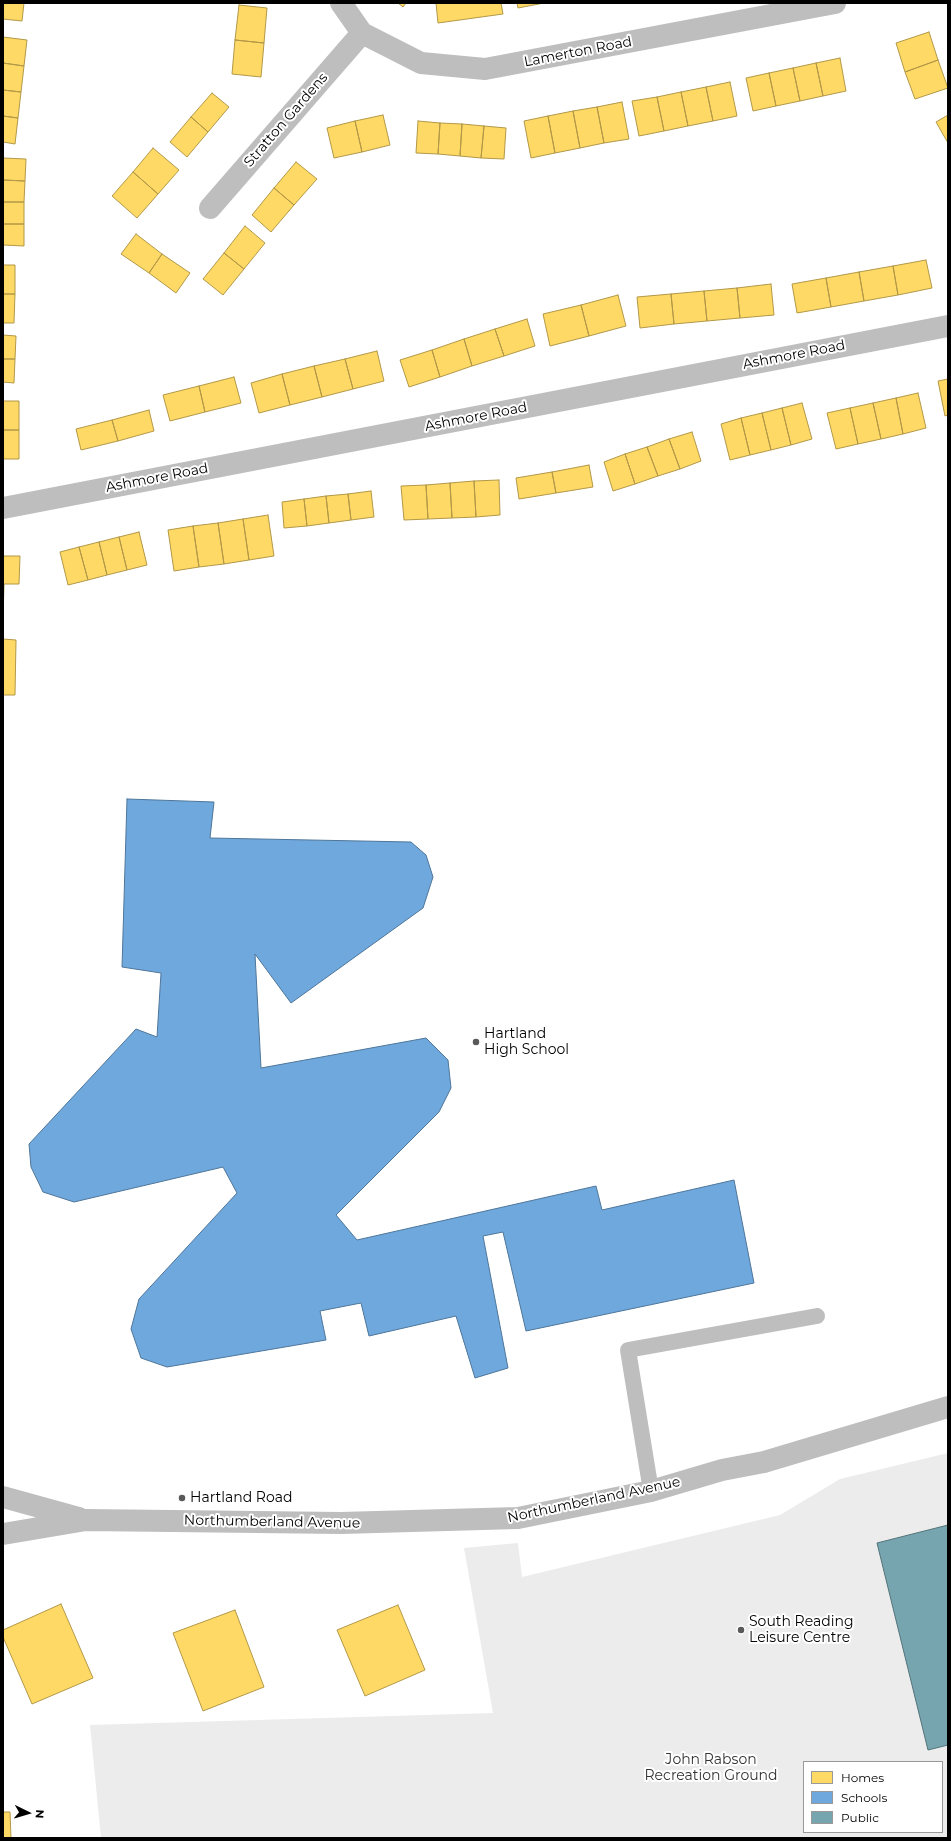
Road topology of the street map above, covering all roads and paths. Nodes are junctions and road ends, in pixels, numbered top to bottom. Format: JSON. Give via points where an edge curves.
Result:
{"nodes":[{"id":1,"x":341,"y":3,"type":"edge"},
{"id":2,"x":835,"y":3,"type":"edge"},
{"id":3,"x":362,"y":33,"type":"junction"},
{"id":4,"x":210,"y":208,"type":"dead end"},
{"id":5,"x":948,"y":326,"type":"edge"},
{"id":6,"x":3,"y":508,"type":"edge"},
{"id":7,"x":817,"y":1316,"type":"dead end"},
{"id":8,"x":948,"y":1407,"type":"edge"},
{"id":9,"x":651,"y":1491,"type":"junction"},
{"id":10,"x":3,"y":1497,"type":"edge"},
{"id":11,"x":86,"y":1520,"type":"junction"},
{"id":12,"x":3,"y":1534,"type":"edge"}],
"edges":[{"from":1,"to":3,"type":"street","name":"Lamerton Road"},
{"from":2,"to":3,"type":"street","name":"Lamerton Road","via":[[485,69],[421,63]]},
{"from":3,"to":4,"type":"street","name":"Stratton Gardens"},
{"from":5,"to":6,"type":"street","name":"Ashmore Road"},
{"from":7,"to":9,"type":"lane","via":[[628,1350]]},
{"from":8,"to":9,"type":"street","name":"Northumberland Avenue","via":[[764,1462],[722,1470]]},
{"from":9,"to":11,"type":"street","name":"Northumberland Avenue","via":[[518,1518],[341,1523]]},
{"from":10,"to":11,"type":"street","name":"Northumberland Avenue"},
{"from":11,"to":12,"type":"street","name":"Northumberland Avenue"}]}
